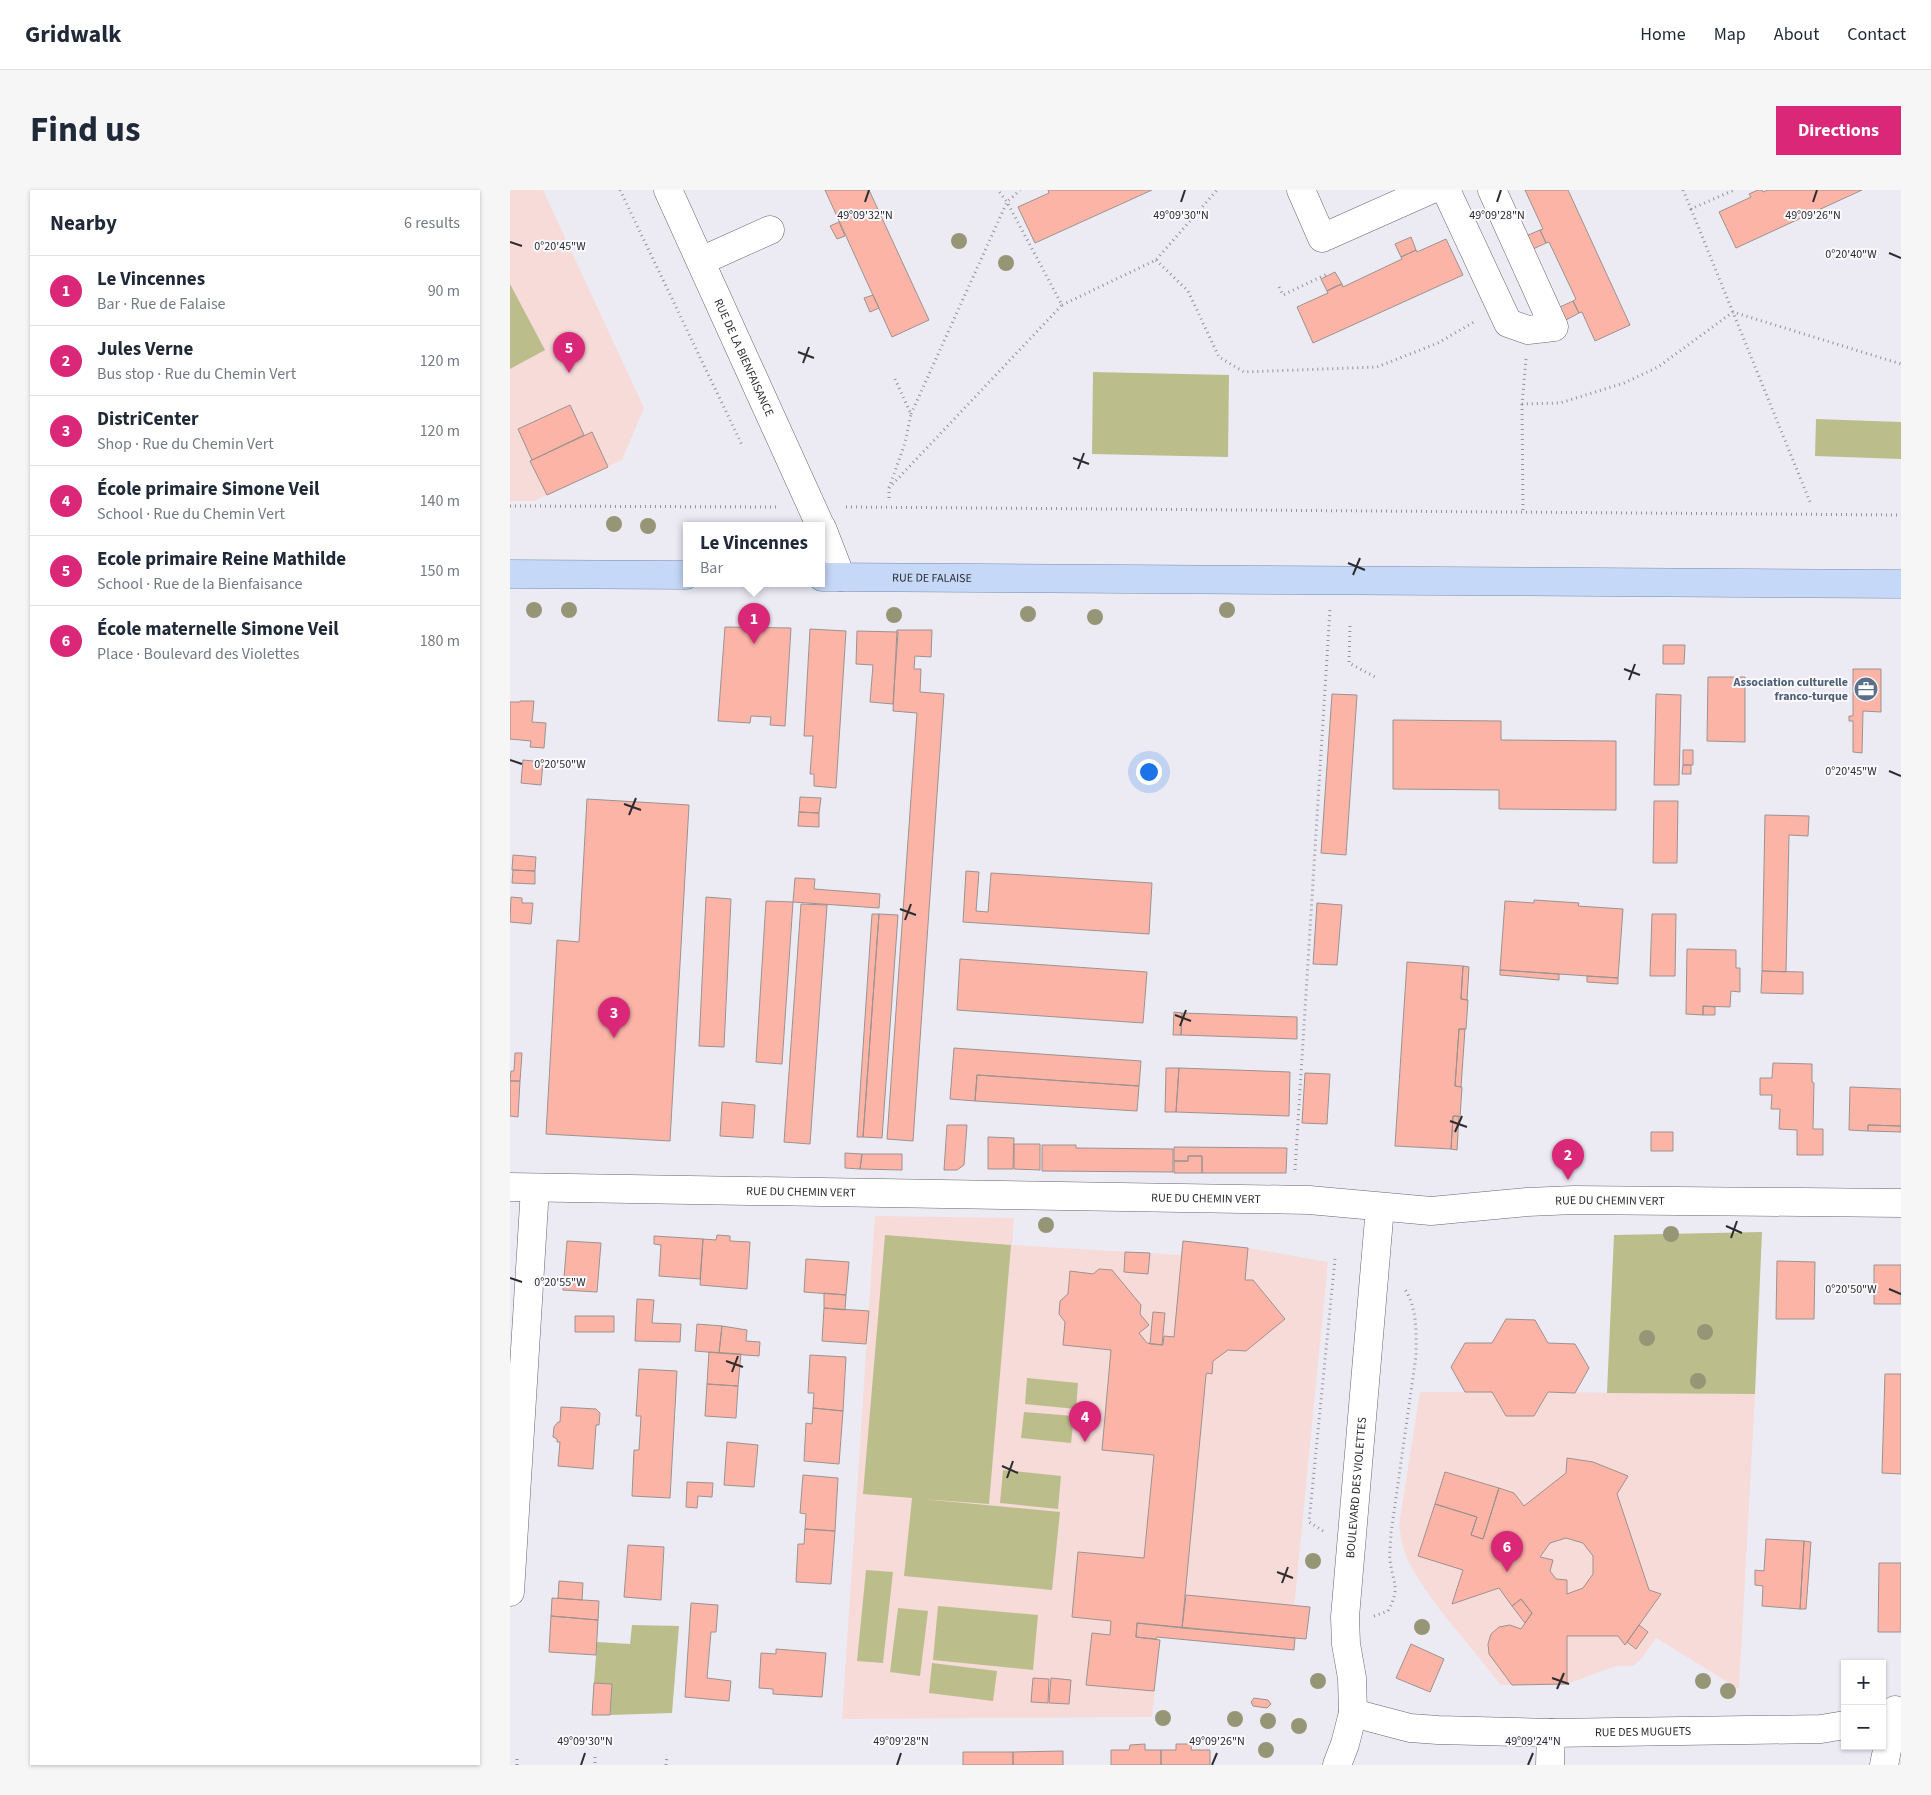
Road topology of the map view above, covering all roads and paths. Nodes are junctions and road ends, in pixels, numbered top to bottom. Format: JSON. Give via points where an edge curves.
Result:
{"nodes":[{"id":1,"x":620,"y":190,"type":"edge"},
{"id":2,"x":668,"y":190,"type":"edge"},
{"id":3,"x":998,"y":190,"type":"edge"},
{"id":4,"x":1020,"y":190,"type":"edge"},
{"id":5,"x":1217,"y":190,"type":"edge"},
{"id":6,"x":1301,"y":190,"type":"edge"},
{"id":7,"x":1430,"y":190,"type":"edge"},
{"id":8,"x":1446,"y":190,"type":"edge"},
{"id":9,"x":1492,"y":190,"type":"edge"},
{"id":10,"x":1683,"y":190,"type":"edge"},
{"id":11,"x":1734,"y":190,"type":"edge"},
{"id":12,"x":1007,"y":202,"type":"junction"},
{"id":13,"x":1692,"y":209,"type":"junction"},
{"id":14,"x":770,"y":230,"type":"dead end"},
{"id":15,"x":1156,"y":260,"type":"junction"},
{"id":16,"x":701,"y":261,"type":"junction"},
{"id":17,"x":1327,"y":274,"type":"dead end"},
{"id":18,"x":1280,"y":287,"type":"dead end"},
{"id":19,"x":1062,"y":305,"type":"junction"},
{"id":20,"x":1733,"y":312,"type":"junction"},
{"id":21,"x":1482,"y":317,"type":"dead end"},
{"id":22,"x":1528,"y":330,"type":"junction"},
{"id":23,"x":1901,"y":364,"type":"edge"},
{"id":24,"x":895,"y":379,"type":"dead end"},
{"id":25,"x":1522,"y":404,"type":"junction"},
{"id":26,"x":910,"y":414,"type":"junction"},
{"id":27,"x":742,"y":445,"type":"dead end"},
{"id":28,"x":889,"y":488,"type":"junction"},
{"id":29,"x":889,"y":498,"type":"dead end"},
{"id":30,"x":1810,"y":502,"type":"dead end"},
{"id":31,"x":510,"y":506,"type":"edge"},
{"id":32,"x":1523,"y":513,"type":"junction"},
{"id":33,"x":1901,"y":515,"type":"edge"},
{"id":34,"x":818,"y":520,"type":"edge"},
{"id":35,"x":825,"y":551,"type":"edge"},
{"id":36,"x":510,"y":574,"type":"edge"},
{"id":37,"x":683,"y":575,"type":"edge"},
{"id":38,"x":831,"y":577,"type":"edge"},
{"id":39,"x":1332,"y":580,"type":"junction"},
{"id":40,"x":1901,"y":584,"type":"edge"},
{"id":41,"x":1350,"y":626,"type":"dead end"},
{"id":42,"x":1377,"y":678,"type":"dead end"},
{"id":43,"x":1294,"y":1175,"type":"dead end"},
{"id":44,"x":523,"y":1187,"type":"edge"},
{"id":45,"x":1901,"y":1203,"type":"edge"},
{"id":46,"x":1380,"y":1206,"type":"junction"},
{"id":47,"x":1335,"y":1259,"type":"dead end"},
{"id":48,"x":1375,"y":1263,"type":"junction"},
{"id":49,"x":1329,"y":1534,"type":"dead end"},
{"id":50,"x":510,"y":1592,"type":"edge"},
{"id":51,"x":1346,"y":1644,"type":"junction"},
{"id":52,"x":1893,"y":1710,"type":"edge"},
{"id":53,"x":1353,"y":1713,"type":"junction"},
{"id":54,"x":1841,"y":1726,"type":"edge"},
{"id":55,"x":1550,"y":1733,"type":"junction"},
{"id":56,"x":667,"y":1754,"type":"dead end"},
{"id":57,"x":595,"y":1757,"type":"dead end"},
{"id":58,"x":517,"y":1758,"type":"dead end"},
{"id":59,"x":517,"y":1765,"type":"edge"},
{"id":60,"x":595,"y":1765,"type":"edge"},
{"id":61,"x":666,"y":1765,"type":"edge"},
{"id":62,"x":1337,"y":1765,"type":"edge"},
{"id":63,"x":1550,"y":1765,"type":"edge"},
{"id":64,"x":1884,"y":1765,"type":"edge"}],
"edges":[{"from":1,"to":27,"type":"path"},
{"from":2,"to":16,"type":"street","name":"RUE DE LA BIENFAISANCE"},
{"from":3,"to":12,"type":"path"},
{"from":4,"to":12,"type":"path"},
{"from":5,"to":15,"type":"path"},
{"from":6,"to":7,"type":"street","via":[[1322,238]]},
{"from":8,"to":22,"type":"street","via":[[1508,323]]},
{"from":9,"to":22,"type":"street","via":[[1554,327]]},
{"from":10,"to":13,"type":"path"},
{"from":11,"to":13,"type":"path"},
{"from":12,"to":19,"type":"path"},
{"from":12,"to":26,"type":"path"},
{"from":13,"to":20,"type":"path"},
{"from":14,"to":16,"type":"street"},
{"from":15,"to":19,"type":"path"},
{"from":15,"to":21,"type":"path","via":[[1188,291],[1219,356],[1244,372],[1377,367],[1438,343]]},
{"from":16,"to":34,"type":"street","name":"RUE DE LA BIENFAISANCE"},
{"from":17,"to":18,"type":"path","via":[[1283,295]]},
{"from":19,"to":28,"type":"path"},
{"from":20,"to":23,"type":"path"},
{"from":20,"to":25,"type":"path","via":[[1658,367],[1624,384],[1560,403]]},
{"from":20,"to":30,"type":"path"},
{"from":22,"to":25,"type":"path"},
{"from":24,"to":26,"type":"path"},
{"from":25,"to":32,"type":"path"},
{"from":26,"to":28,"type":"path","via":[[905,443]]},
{"from":28,"to":29,"type":"path"},
{"from":31,"to":34,"type":"path"},
{"from":32,"to":33,"type":"path"},
{"from":32,"to":34,"type":"path"},
{"from":35,"to":38,"type":"street","name":"RUE DE LA BIENFAISANCE"},
{"from":36,"to":37,"type":"main road"},
{"from":38,"to":39,"type":"main road","name":"RUE DE FALAISE"},
{"from":39,"to":40,"type":"main road","name":"RUE DE FALAISE"},
{"from":39,"to":43,"type":"path"},
{"from":41,"to":42,"type":"path","via":[[1349,663]]},
{"from":44,"to":46,"type":"street","name":"RUE DU CHEMIN VERT","via":[[1300,1200]]},
{"from":44,"to":50,"type":"street"},
{"from":45,"to":46,"type":"street","name":"RUE DU CHEMIN VERT","via":[[1574,1200],[1431,1211]]},
{"from":46,"to":48,"type":"street","name":"BOULEVARD DES VIOLETTES"},
{"from":47,"to":49,"type":"path","via":[[1309,1522]]},
{"from":48,"to":51,"type":"street","name":"BOULEVARD DES VIOLETTES","via":[[1345,1617]]},
{"from":48,"to":51,"type":"path","via":[[1396,1278],[1406,1291],[1417,1328],[1416,1356],[1391,1533],[1390,1561],[1396,1585],[1395,1599],[1388,1611],[1363,1618]]},
{"from":51,"to":53,"type":"street","name":"BOULEVARD DES VIOLETTES","via":[[1352,1678]]},
{"from":52,"to":64,"type":"street"},
{"from":53,"to":55,"type":"street","name":"RUE DES MUGUETS","via":[[1410,1728]]},
{"from":53,"to":62,"type":"street","name":"BOULEVARD DES VIOLETTES"},
{"from":54,"to":55,"type":"street","name":"RUE DES MUGUETS"},
{"from":55,"to":63,"type":"street"},
{"from":56,"to":61,"type":"path"},
{"from":57,"to":60,"type":"path"},
{"from":58,"to":59,"type":"path"}]}
